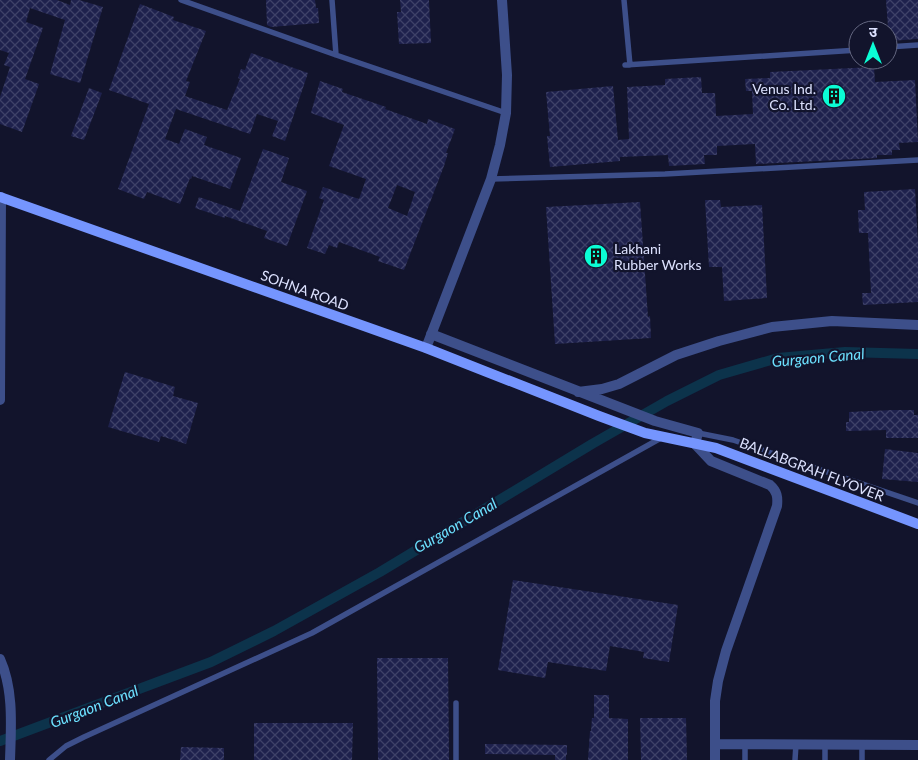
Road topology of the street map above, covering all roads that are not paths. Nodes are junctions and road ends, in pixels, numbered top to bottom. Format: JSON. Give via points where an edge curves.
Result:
{"nodes":[{"id":1,"x":182,"y":0,"type":"edge"},
{"id":2,"x":332,"y":0,"type":"edge"},
{"id":3,"x":502,"y":0,"type":"edge"},
{"id":4,"x":624,"y":0,"type":"edge"},
{"id":5,"x":197,"y":3,"type":"edge"},
{"id":6,"x":918,"y":45,"type":"edge"},
{"id":7,"x":898,"y":46,"type":"edge"},
{"id":8,"x":848,"y":51,"type":"edge"},
{"id":9,"x":336,"y":55,"type":"junction"},
{"id":10,"x":506,"y":113,"type":"junction"},
{"id":11,"x":918,"y":160,"type":"edge"},
{"id":12,"x":491,"y":179,"type":"junction"},
{"id":13,"x":0,"y":197,"type":"edge"},
{"id":14,"x":918,"y":324,"type":"edge"},
{"id":15,"x":431,"y":334,"type":"junction"},
{"id":16,"x":426,"y":348,"type":"junction"},
{"id":17,"x":578,"y":392,"type":"junction"},
{"id":18,"x":0,"y":400,"type":"edge"},
{"id":19,"x":645,"y":433,"type":"joint"},
{"id":20,"x":698,"y":433,"type":"junction"},
{"id":21,"x":663,"y":437,"type":"junction"},
{"id":22,"x":695,"y":444,"type":"junction"},
{"id":23,"x":918,"y":504,"type":"edge"},
{"id":24,"x":918,"y":524,"type":"edge"},
{"id":25,"x":0,"y":659,"type":"edge"},
{"id":26,"x":456,"y":703,"type":"dead end"},
{"id":27,"x":715,"y":744,"type":"junction"},
{"id":28,"x":745,"y":744,"type":"junction"},
{"id":29,"x":796,"y":744,"type":"junction"},
{"id":30,"x":825,"y":744,"type":"junction"},
{"id":31,"x":862,"y":745,"type":"junction"},
{"id":32,"x":918,"y":745,"type":"edge"},
{"id":33,"x":10,"y":759,"type":"edge"},
{"id":34,"x":49,"y":760,"type":"edge"},
{"id":35,"x":456,"y":760,"type":"edge"},
{"id":36,"x":715,"y":760,"type":"edge"},
{"id":37,"x":745,"y":760,"type":"edge"},
{"id":38,"x":795,"y":760,"type":"edge"},
{"id":39,"x":825,"y":760,"type":"edge"},
{"id":40,"x":862,"y":760,"type":"edge"}],
"edges":[{"from":1,"to":5,"type":"lane"},
{"from":2,"to":9,"type":"lane"},
{"from":3,"to":10,"type":"street"},
{"from":4,"to":8,"type":"lane","via":[[628,65]]},
{"from":5,"to":9,"type":"lane"},
{"from":6,"to":7,"type":"lane"},
{"from":9,"to":10,"type":"lane"},
{"from":10,"to":12,"type":"street"},
{"from":11,"to":12,"type":"lane","via":[[665,174]]},
{"from":12,"to":15,"type":"street"},
{"from":13,"to":16,"type":"main road","name":"SOHNA ROAD"},
{"from":13,"to":18,"type":"street"},
{"from":14,"to":17,"type":"street","via":[[832,321],[772,327],[676,355],[619,384]]},
{"from":15,"to":16,"type":"street"},
{"from":15,"to":17,"type":"street"},
{"from":16,"to":19,"type":"main road","name":"SOHNA ROAD"},
{"from":17,"to":20,"type":"street","via":[[655,421]]},
{"from":19,"to":21,"type":"main road","name":"BALLABGRAH FLYOVER"},
{"from":20,"to":22,"type":"street"},
{"from":20,"to":23,"type":"lane","via":[[733,440]]},
{"from":21,"to":22,"type":"main road","name":"BALLABGRAH FLYOVER"},
{"from":21,"to":34,"type":"lane","via":[[312,633],[84,737]]},
{"from":22,"to":24,"type":"main road","name":"BALLABGRAH FLYOVER","via":[[725,451]]},
{"from":22,"to":27,"type":"street","via":[[711,461],[770,485],[778,498],[718,681]]},
{"from":25,"to":33,"type":"street","via":[[8,680]]},
{"from":26,"to":35,"type":"lane"},
{"from":27,"to":28,"type":"street"},
{"from":27,"to":36,"type":"street"},
{"from":28,"to":29,"type":"street"},
{"from":28,"to":37,"type":"lane"},
{"from":29,"to":30,"type":"street"},
{"from":29,"to":38,"type":"lane"},
{"from":30,"to":31,"type":"street"},
{"from":30,"to":39,"type":"lane"},
{"from":31,"to":32,"type":"street"},
{"from":31,"to":40,"type":"lane"}]}
